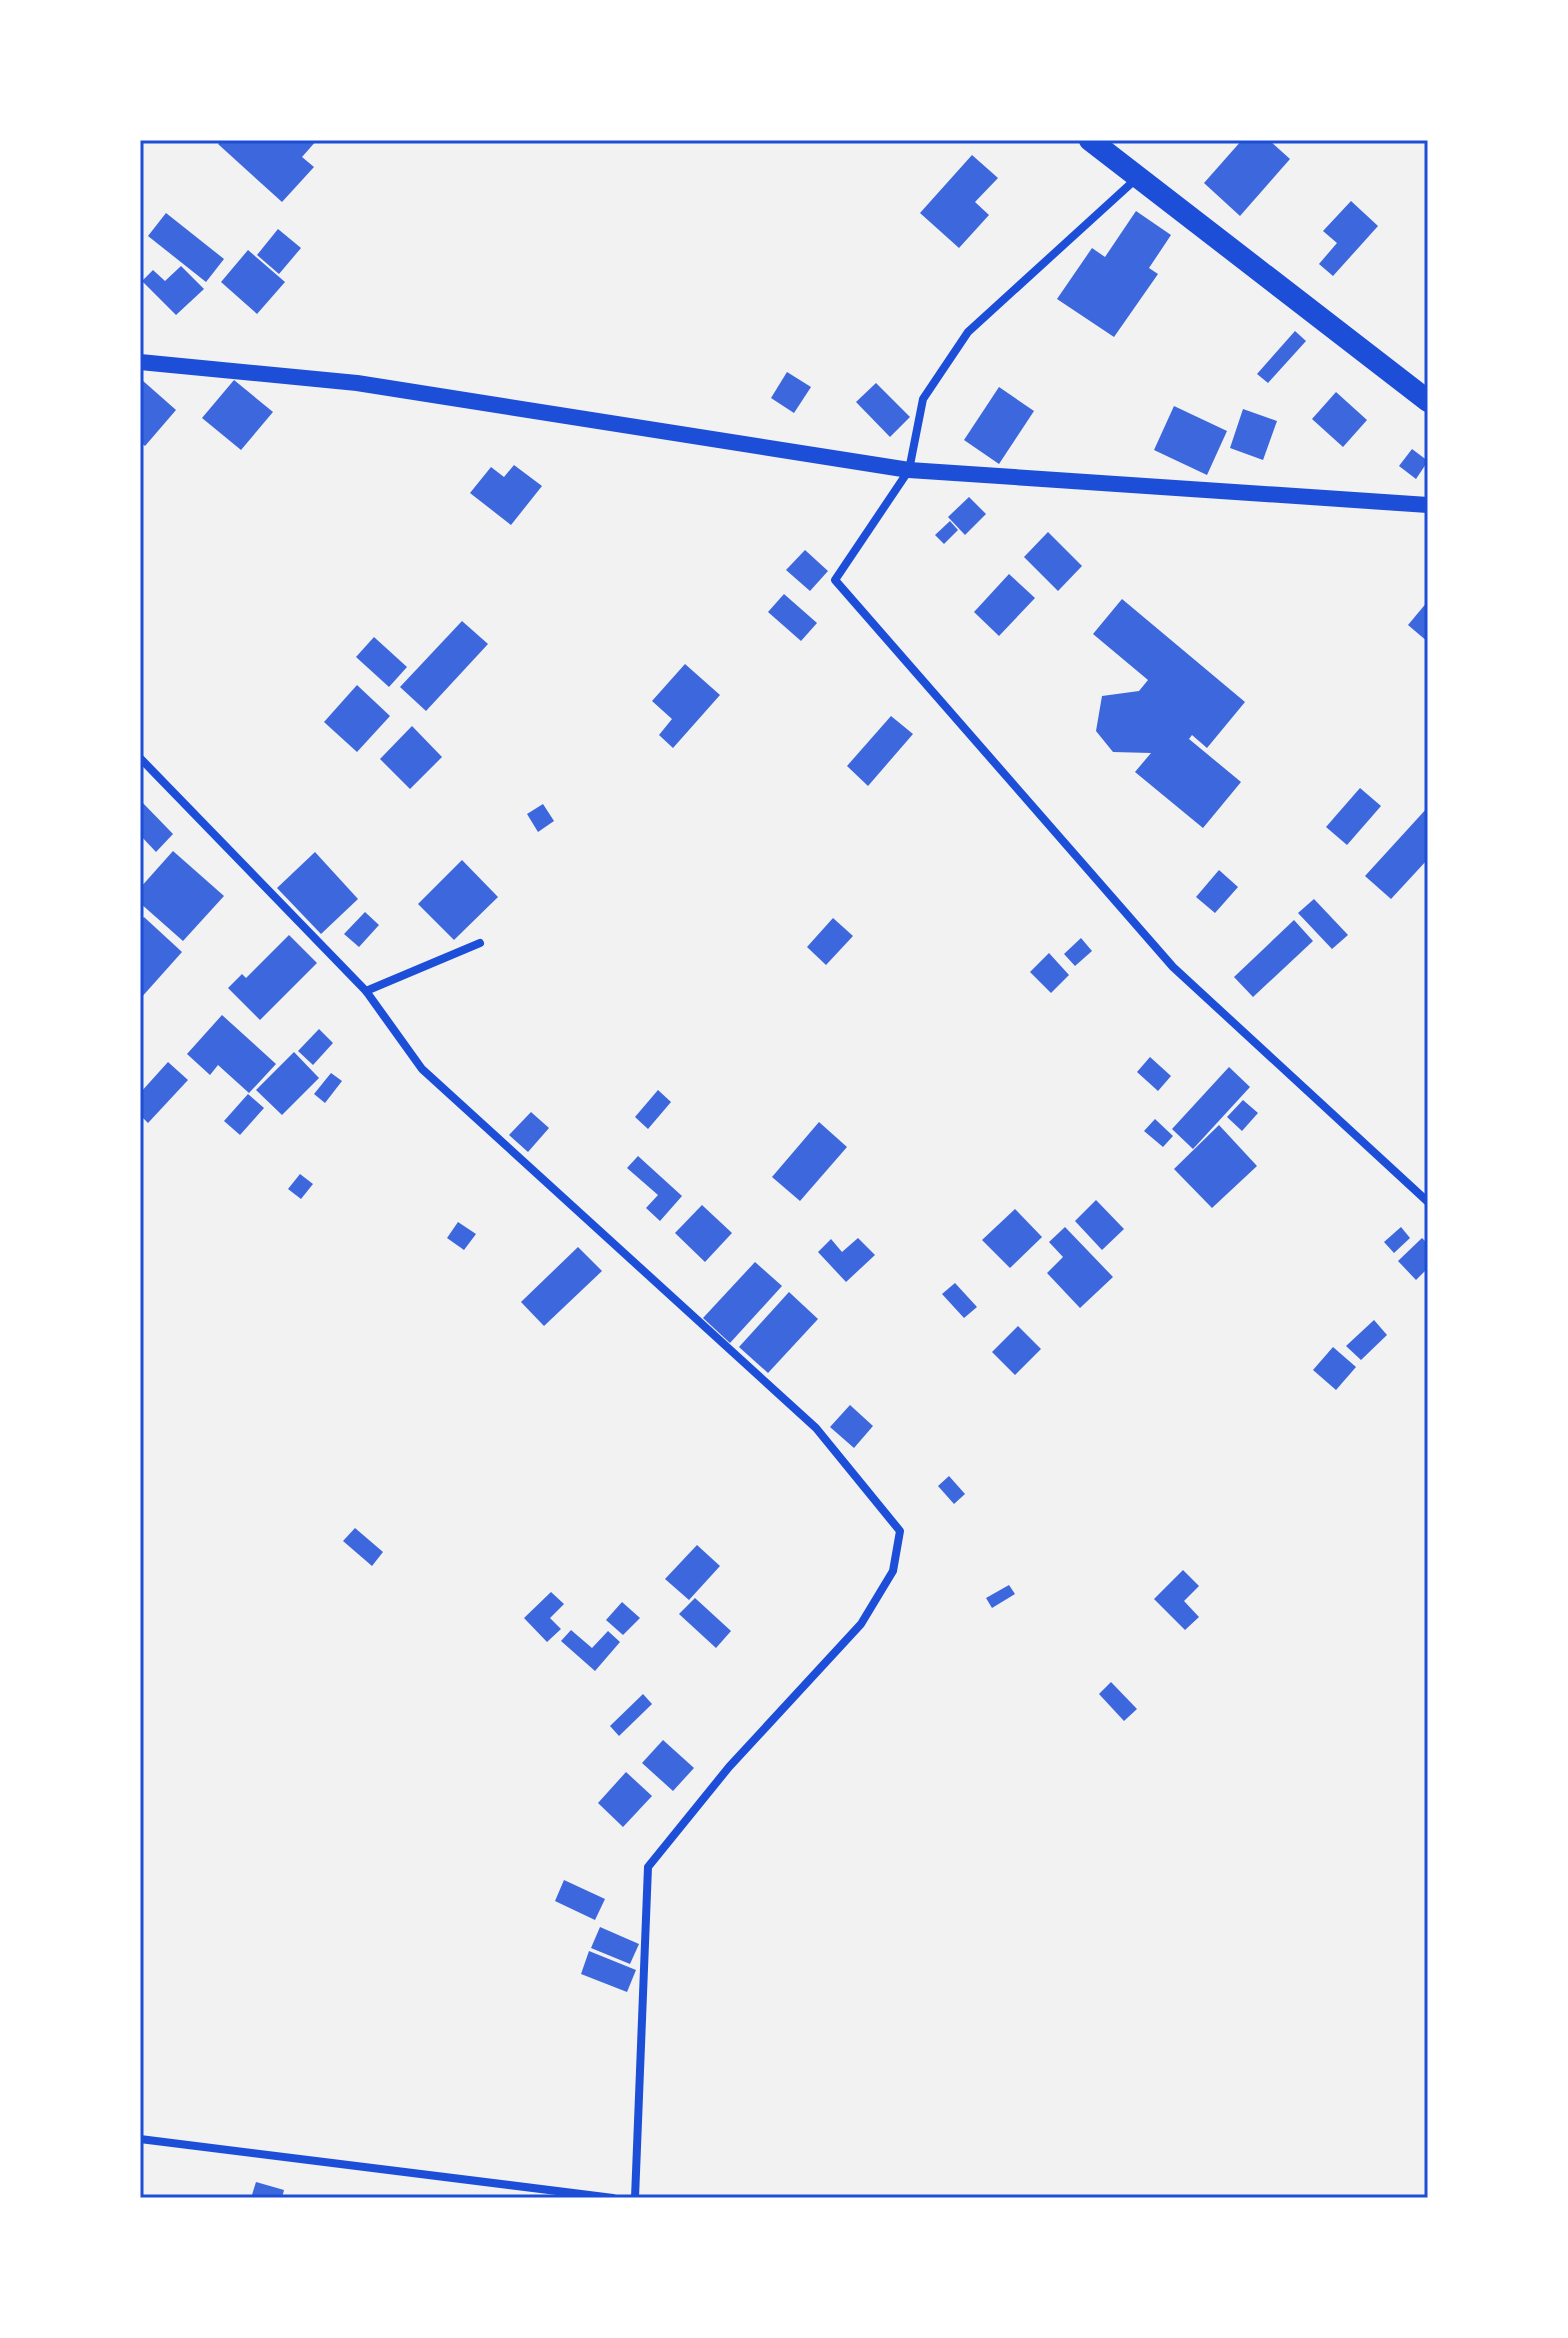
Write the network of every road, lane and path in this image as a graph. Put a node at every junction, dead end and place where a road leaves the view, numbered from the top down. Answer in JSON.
{"nodes":[{"id":1,"x":1090,"y":140,"type":"edge"},
{"id":2,"x":1138,"y":177,"type":"junction"},
{"id":3,"x":140,"y":362,"type":"edge"},
{"id":4,"x":1428,"y":401,"type":"edge"},
{"id":5,"x":909,"y":470,"type":"junction"},
{"id":6,"x":1428,"y":505,"type":"edge"},
{"id":7,"x":140,"y":758,"type":"edge"},
{"id":8,"x":480,"y":943,"type":"dead end"},
{"id":9,"x":366,"y":991,"type":"junction"},
{"id":10,"x":1428,"y":1202,"type":"edge"},
{"id":11,"x":140,"y":2139,"type":"edge"},
{"id":12,"x":613,"y":2198,"type":"edge"},
{"id":13,"x":635,"y":2198,"type":"edge"}],
"edges":[{"from":1,"to":2,"type":"highway"},
{"from":2,"to":4,"type":"highway"},
{"from":2,"to":5,"type":"street"},
{"from":3,"to":5,"type":"main road"},
{"from":5,"to":6,"type":"main road"},
{"from":5,"to":10,"type":"street"},
{"from":7,"to":9,"type":"street"},
{"from":8,"to":9,"type":"street"},
{"from":9,"to":13,"type":"street"},
{"from":11,"to":12,"type":"street"}]}
